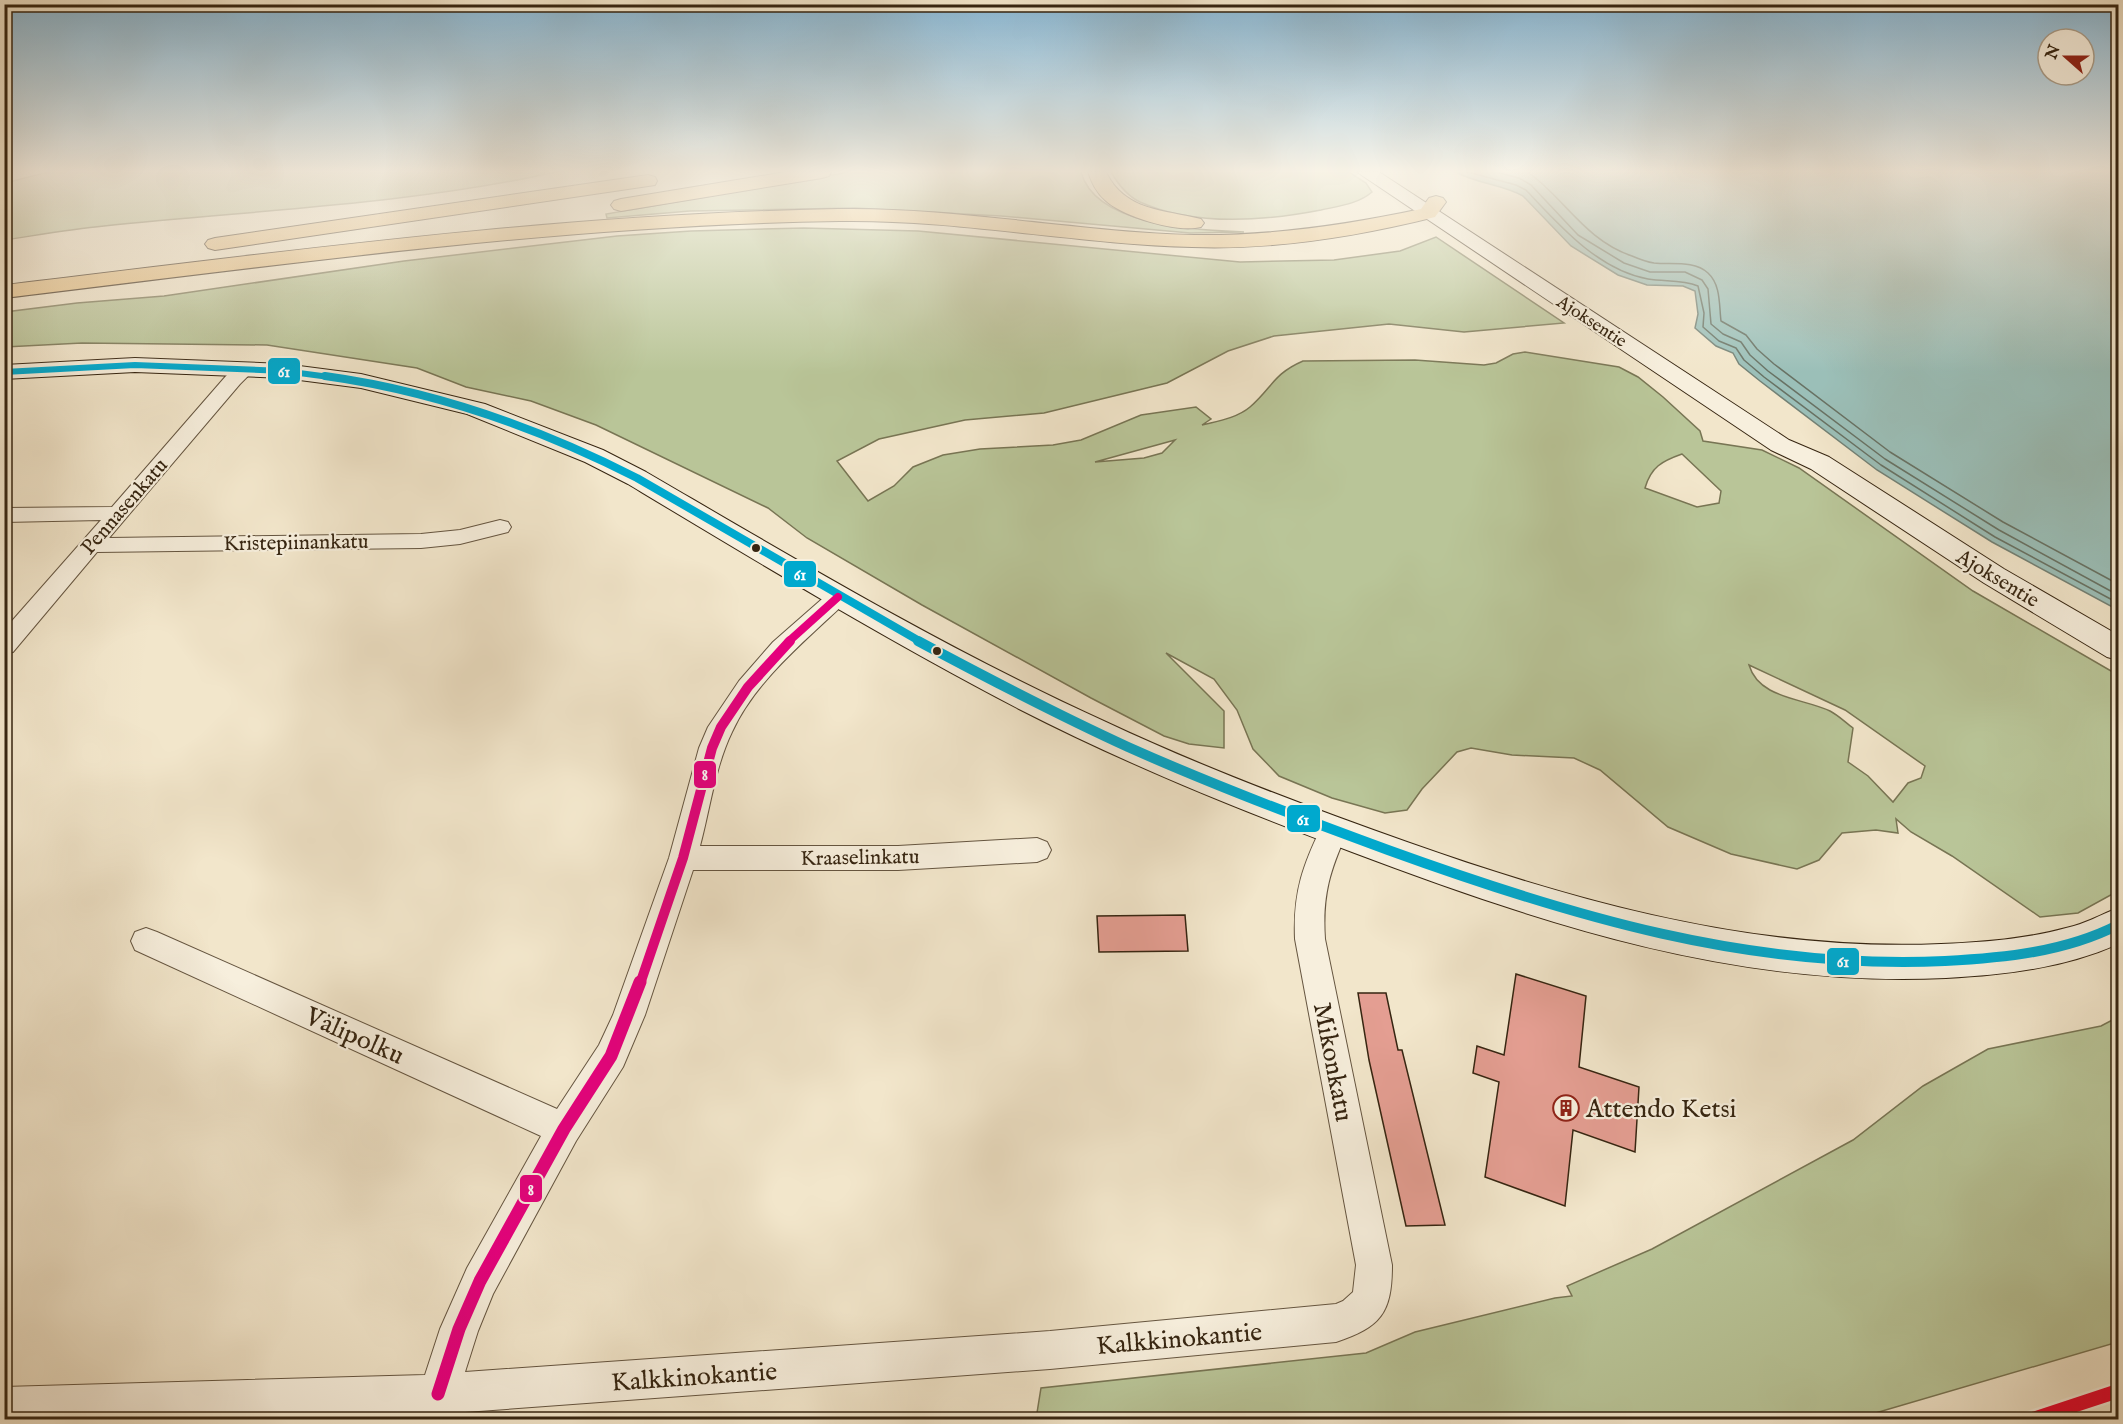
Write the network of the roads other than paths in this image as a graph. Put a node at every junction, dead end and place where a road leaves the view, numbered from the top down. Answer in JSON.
{"nodes":[{"id":1,"x":253,"y":238,"type":"edge"},
{"id":2,"x":392,"y":238,"type":"edge"},
{"id":3,"x":456,"y":238,"type":"edge"},
{"id":4,"x":1177,"y":238,"type":"edge"},
{"id":5,"x":1284,"y":238,"type":"edge"},
{"id":6,"x":1478,"y":238,"type":"edge"},
{"id":7,"x":192,"y":247,"type":"dead end"},
{"id":8,"x":4,"y":291,"type":"edge"},
{"id":9,"x":246,"y":369,"type":"junction"},
{"id":10,"x":4,"y":372,"type":"edge"},
{"id":11,"x":118,"y":513,"type":"junction"},
{"id":12,"x":4,"y":515,"type":"edge"},
{"id":13,"x":500,"y":527,"type":"dead end"},
{"id":14,"x":91,"y":545,"type":"junction"},
{"id":15,"x":838,"y":597,"type":"junction"},
{"id":16,"x":4,"y":646,"type":"edge"},
{"id":17,"x":2118,"y":649,"type":"edge"},
{"id":18,"x":1334,"y":830,"type":"junction"},
{"id":19,"x":1037,"y":850,"type":"dead end"},
{"id":20,"x":683,"y":858,"type":"junction"},
{"id":21,"x":2118,"y":925,"type":"edge"},
{"id":22,"x":146,"y":941,"type":"dead end"},
{"id":23,"x":564,"y":1129,"type":"junction"},
{"id":24,"x":1371,"y":1298,"type":"joint"},
{"id":25,"x":438,"y":1394,"type":"junction"},
{"id":26,"x":4,"y":1407,"type":"edge"}],
"edges":[{"from":1,"to":7,"type":"highway"},
{"from":2,"to":8,"type":"highway"},
{"from":3,"to":8,"type":"highway"},
{"from":4,"to":5,"type":"highway"},
{"from":6,"to":17,"type":"street","name":"Ajoksentie"},
{"from":9,"to":10,"type":"street"},
{"from":9,"to":11,"type":"street","name":"Pennasenkatu"},
{"from":9,"to":15,"type":"street"},
{"from":11,"to":12,"type":"street"},
{"from":11,"to":14,"type":"street","name":"Pennasenkatu"},
{"from":13,"to":14,"type":"street","name":"Kristepiinankatu"},
{"from":14,"to":16,"type":"street","name":"Pennasenkatu"},
{"from":15,"to":18,"type":"street"},
{"from":15,"to":20,"type":"street"},
{"from":18,"to":21,"type":"street"},
{"from":18,"to":24,"type":"street","name":"Mikonkatu"},
{"from":19,"to":20,"type":"street","name":"Kraaselinkatu"},
{"from":20,"to":23,"type":"street"},
{"from":22,"to":23,"type":"street","name":"Välipolku"},
{"from":23,"to":25,"type":"street"},
{"from":24,"to":25,"type":"street","name":"Kalkkinokantie"},
{"from":25,"to":26,"type":"street","name":"Kalkkinokantie"}]}
